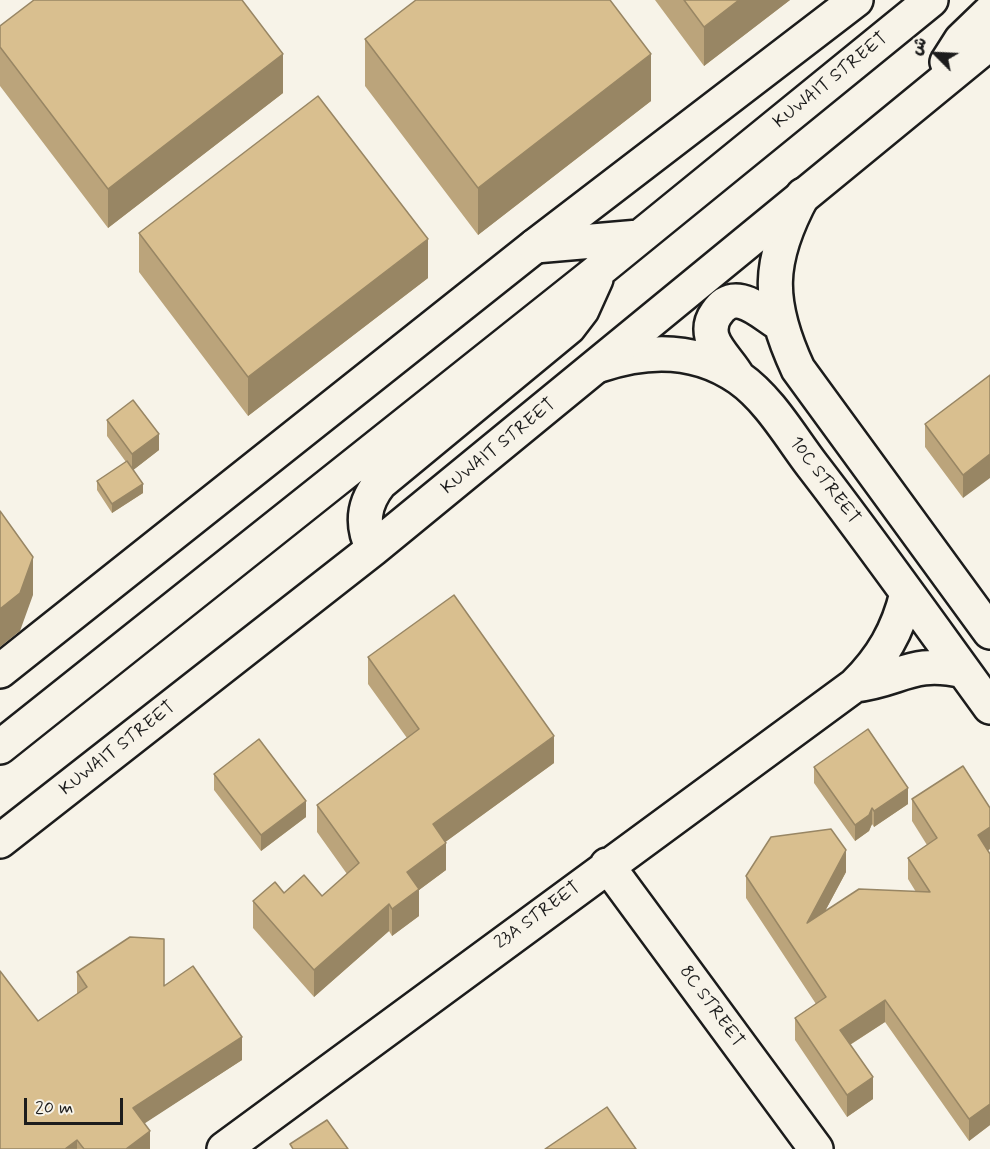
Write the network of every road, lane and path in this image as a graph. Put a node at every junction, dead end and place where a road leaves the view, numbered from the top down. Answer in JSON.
{"nodes":[{"id":1,"x":856,"y":0,"type":"edge"},
{"id":2,"x":931,"y":0,"type":"edge"},
{"id":3,"x":990,"y":12,"type":"edge"},
{"id":4,"x":990,"y":43,"type":"edge"},
{"id":5,"x":939,"y":83,"type":"junction"},
{"id":6,"x":803,"y":195,"type":"junction"},
{"id":7,"x":639,"y":237,"type":"junction"},
{"id":8,"x":535,"y":246,"type":"junction"},
{"id":9,"x":598,"y":271,"type":"junction"},
{"id":10,"x":780,"y":324,"type":"junction"},
{"id":11,"x":600,"y":365,"type":"junction"},
{"id":12,"x":739,"y":378,"type":"junction"},
{"id":13,"x":373,"y":549,"type":"junction"},
{"id":14,"x":907,"y":593,"type":"junction"},
{"id":15,"x":990,"y":632,"type":"edge"},
{"id":16,"x":0,"y":671,"type":"edge"},
{"id":17,"x":963,"y":671,"type":"junction"},
{"id":18,"x":855,"y":685,"type":"junction"},
{"id":19,"x":990,"y":707,"type":"edge"},
{"id":20,"x":0,"y":747,"type":"edge"},
{"id":21,"x":0,"y":841,"type":"edge"},
{"id":22,"x":607,"y":865,"type":"junction"},
{"id":23,"x":224,"y":1149,"type":"edge"},
{"id":24,"x":816,"y":1149,"type":"edge"}],
"edges":[{"from":1,"to":8,"type":"street"},
{"from":2,"to":7,"type":"street","name":"KUWAIT STREET"},
{"from":3,"to":5,"type":"street"},
{"from":4,"to":5,"type":"street","name":"KUWAIT STREET"},
{"from":5,"to":6,"type":"street","name":"KUWAIT STREET"},
{"from":6,"to":10,"type":"street"},
{"from":6,"to":11,"type":"street","name":"KUWAIT STREET"},
{"from":7,"to":8,"type":"street"},
{"from":7,"to":9,"type":"street","name":"KUWAIT STREET"},
{"from":8,"to":16,"type":"street"},
{"from":9,"to":13,"type":"street"},
{"from":9,"to":20,"type":"street","name":"KUWAIT STREET"},
{"from":10,"to":12,"type":"street"},
{"from":10,"to":15,"type":"street"},
{"from":11,"to":12,"type":"street","name":"10C STREET"},
{"from":11,"to":13,"type":"street","name":"KUWAIT STREET"},
{"from":12,"to":14,"type":"street","name":"10C STREET"},
{"from":13,"to":21,"type":"street","name":"KUWAIT STREET"},
{"from":14,"to":17,"type":"street","name":"10C STREET"},
{"from":14,"to":18,"type":"street","name":"23A STREET"},
{"from":17,"to":18,"type":"street","name":"23A STREET"},
{"from":17,"to":19,"type":"street","name":"10C STREET"},
{"from":18,"to":22,"type":"street","name":"23A STREET"},
{"from":22,"to":23,"type":"street","name":"23A STREET"},
{"from":22,"to":24,"type":"street","name":"8C STREET"}]}
